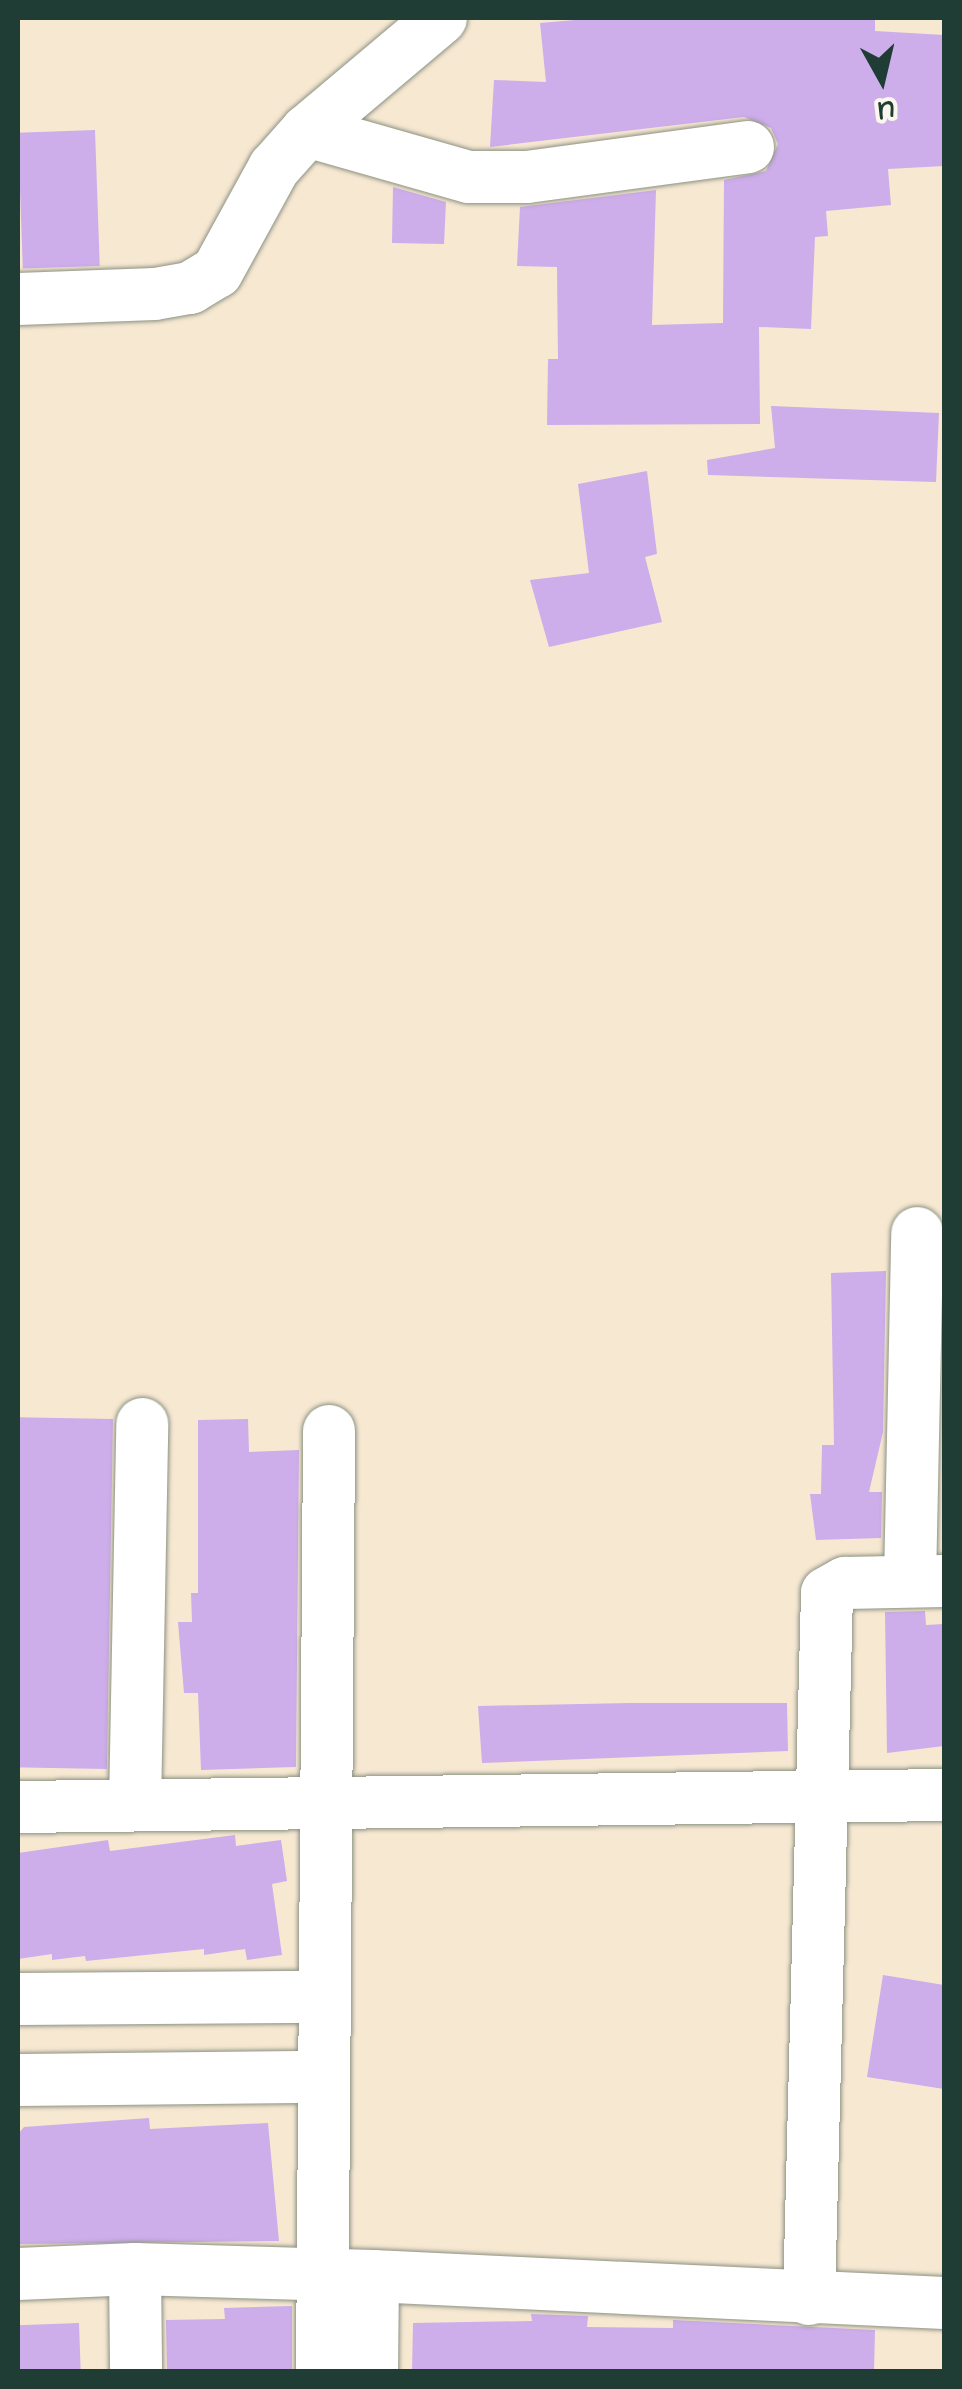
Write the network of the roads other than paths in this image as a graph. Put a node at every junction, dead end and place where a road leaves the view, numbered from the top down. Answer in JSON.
{"nodes":[{"id":1,"x":442,"y":18,"type":"edge"},
{"id":2,"x":306,"y":131,"type":"junction"},
{"id":3,"x":748,"y":148,"type":"dead end"},
{"id":4,"x":18,"y":299,"type":"edge"},
{"id":5,"x":917,"y":1233,"type":"dead end"},
{"id":6,"x":142,"y":1424,"type":"dead end"},
{"id":7,"x":329,"y":1431,"type":"dead end"},
{"id":8,"x":928,"y":1581,"type":"edge"},
{"id":9,"x":944,"y":1795,"type":"edge"},
{"id":10,"x":821,"y":1800,"type":"junction"},
{"id":11,"x":135,"y":1805,"type":"junction"},
{"id":12,"x":322,"y":1806,"type":"junction"},
{"id":13,"x":18,"y":1807,"type":"edge"},
{"id":14,"x":324,"y":1996,"type":"junction"},
{"id":15,"x":18,"y":2000,"type":"edge"},
{"id":16,"x":323,"y":2077,"type":"junction"},
{"id":17,"x":18,"y":2080,"type":"edge"},
{"id":18,"x":136,"y":2269,"type":"junction"},
{"id":19,"x":18,"y":2274,"type":"edge"},
{"id":20,"x":322,"y":2275,"type":"junction"},
{"id":21,"x":373,"y":2276,"type":"junction"},
{"id":22,"x":809,"y":2299,"type":"junction"},
{"id":23,"x":944,"y":2303,"type":"edge"},
{"id":24,"x":136,"y":2372,"type":"edge"},
{"id":25,"x":322,"y":2372,"type":"edge"},
{"id":26,"x":372,"y":2372,"type":"edge"}],
"edges":[{"from":1,"to":2,"type":"street"},
{"from":2,"to":3,"type":"street"},
{"from":2,"to":4,"type":"street"},
{"from":5,"to":8,"type":"street"},
{"from":6,"to":11,"type":"street"},
{"from":7,"to":12,"type":"street"},
{"from":8,"to":10,"type":"street"},
{"from":9,"to":10,"type":"street"},
{"from":10,"to":12,"type":"street"},
{"from":10,"to":22,"type":"street"},
{"from":11,"to":12,"type":"street"},
{"from":11,"to":13,"type":"street"},
{"from":12,"to":14,"type":"street"},
{"from":14,"to":15,"type":"street"},
{"from":14,"to":16,"type":"street"},
{"from":16,"to":17,"type":"street"},
{"from":16,"to":20,"type":"street"},
{"from":18,"to":19,"type":"street"},
{"from":18,"to":20,"type":"street"},
{"from":18,"to":24,"type":"street"},
{"from":20,"to":21,"type":"street"},
{"from":20,"to":25,"type":"street"},
{"from":21,"to":22,"type":"street"},
{"from":21,"to":26,"type":"street"},
{"from":22,"to":23,"type":"street"}]}
